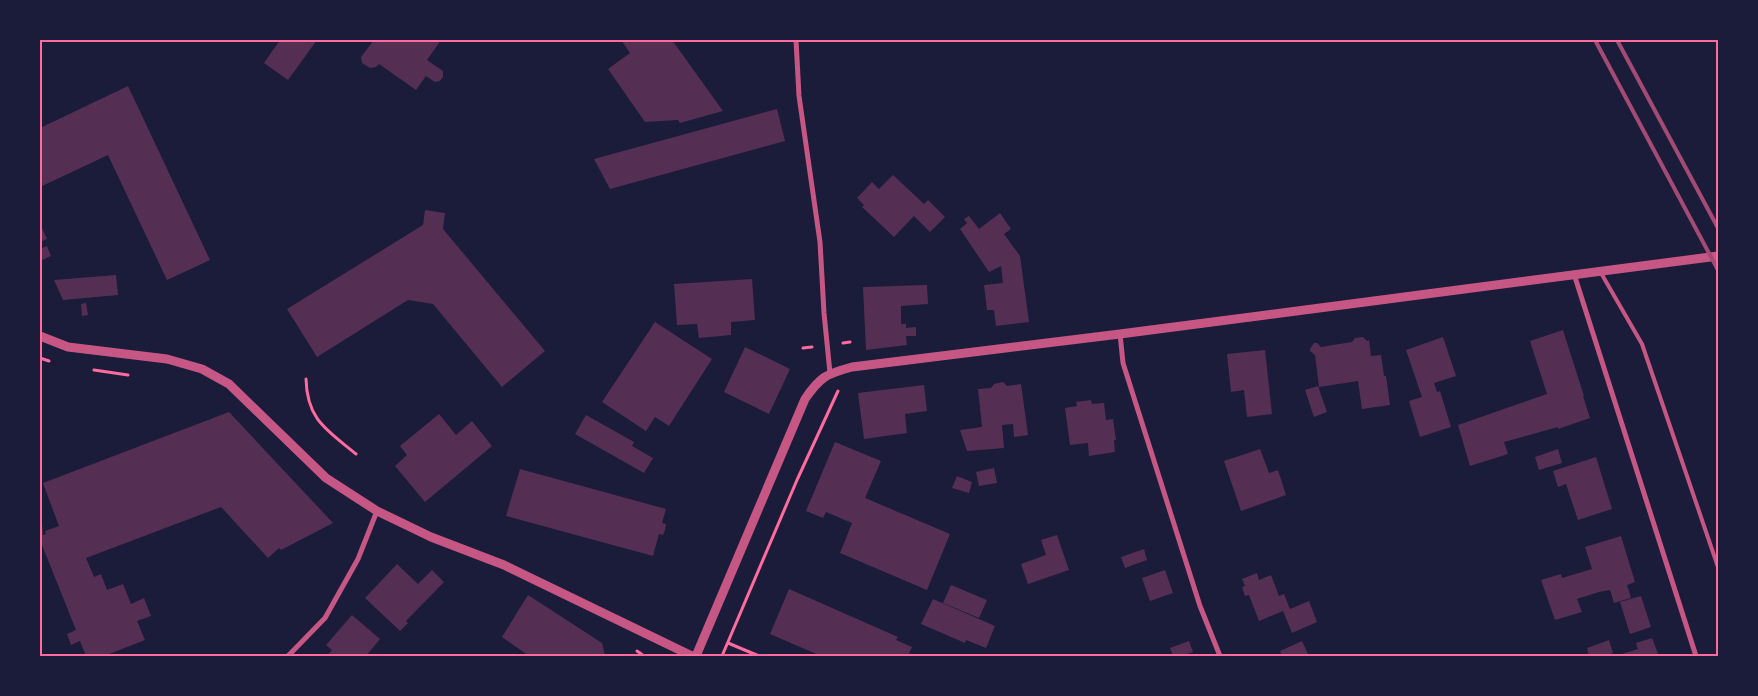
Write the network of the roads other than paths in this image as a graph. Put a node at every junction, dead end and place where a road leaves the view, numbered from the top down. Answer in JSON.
{"nodes":[{"id":1,"x":796,"y":40,"type":"edge"},
{"id":2,"x":1718,"y":256,"type":"edge"},
{"id":3,"x":1600,"y":271,"type":"junction"},
{"id":4,"x":1574,"y":274,"type":"junction"},
{"id":5,"x":1120,"y":334,"type":"junction"},
{"id":6,"x":40,"y":336,"type":"edge"},
{"id":7,"x":830,"y":372,"type":"junction"},
{"id":8,"x":377,"y":511,"type":"junction"},
{"id":9,"x":1718,"y":567,"type":"edge"},
{"id":10,"x":288,"y":656,"type":"edge"},
{"id":11,"x":692,"y":656,"type":"edge"},
{"id":12,"x":696,"y":656,"type":"edge"},
{"id":13,"x":1220,"y":656,"type":"edge"},
{"id":14,"x":1696,"y":656,"type":"edge"}],
"edges":[{"from":1,"to":7,"type":"street"},
{"from":2,"to":3,"type":"street"},
{"from":3,"to":4,"type":"street"},
{"from":3,"to":9,"type":"lane"},
{"from":4,"to":5,"type":"street"},
{"from":4,"to":14,"type":"street"},
{"from":5,"to":7,"type":"street"},
{"from":5,"to":13,"type":"street"},
{"from":6,"to":8,"type":"street"},
{"from":7,"to":12,"type":"street"},
{"from":8,"to":10,"type":"street"},
{"from":8,"to":11,"type":"street"}]}
